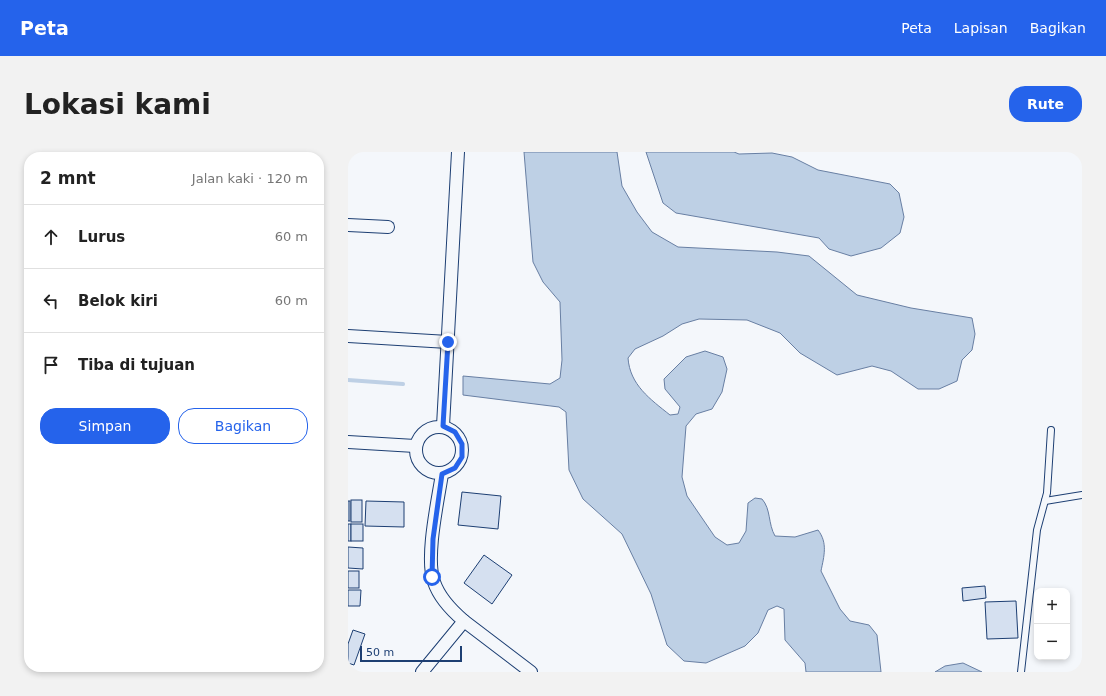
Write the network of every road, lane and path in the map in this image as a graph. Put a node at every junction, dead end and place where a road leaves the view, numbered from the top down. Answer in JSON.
{"nodes":[{"id":1,"x":458,"y":152,"type":"edge"},
{"id":2,"x":348,"y":224,"type":"edge"},
{"id":3,"x":388,"y":226,"type":"dead end"},
{"id":4,"x":348,"y":336,"type":"edge"},
{"id":5,"x":448,"y":342,"type":"junction"},
{"id":6,"x":443,"y":426,"type":"junction"},
{"id":7,"x":1051,"y":430,"type":"dead end"},
{"id":8,"x":348,"y":442,"type":"edge"},
{"id":9,"x":415,"y":446,"type":"junction"},
{"id":10,"x":442,"y":474,"type":"junction"},
{"id":11,"x":1082,"y":495,"type":"edge"},
{"id":12,"x":1045,"y":501,"type":"junction"},
{"id":13,"x":464,"y":621,"type":"junction"},
{"id":14,"x":422,"y":672,"type":"edge"},
{"id":15,"x":531,"y":672,"type":"edge"},
{"id":16,"x":1021,"y":672,"type":"edge"}],
"edges":[{"from":1,"to":5,"type":"street"},
{"from":2,"to":3,"type":"street"},
{"from":4,"to":5,"type":"street"},
{"from":5,"to":6,"type":"street"},
{"from":6,"to":9,"type":"street"},
{"from":6,"to":10,"type":"street"},
{"from":7,"to":12,"type":"lane"},
{"from":8,"to":9,"type":"street"},
{"from":9,"to":10,"type":"street"},
{"from":10,"to":13,"type":"street"},
{"from":11,"to":12,"type":"lane"},
{"from":12,"to":16,"type":"lane"},
{"from":13,"to":14,"type":"street"},
{"from":13,"to":15,"type":"street"}]}
